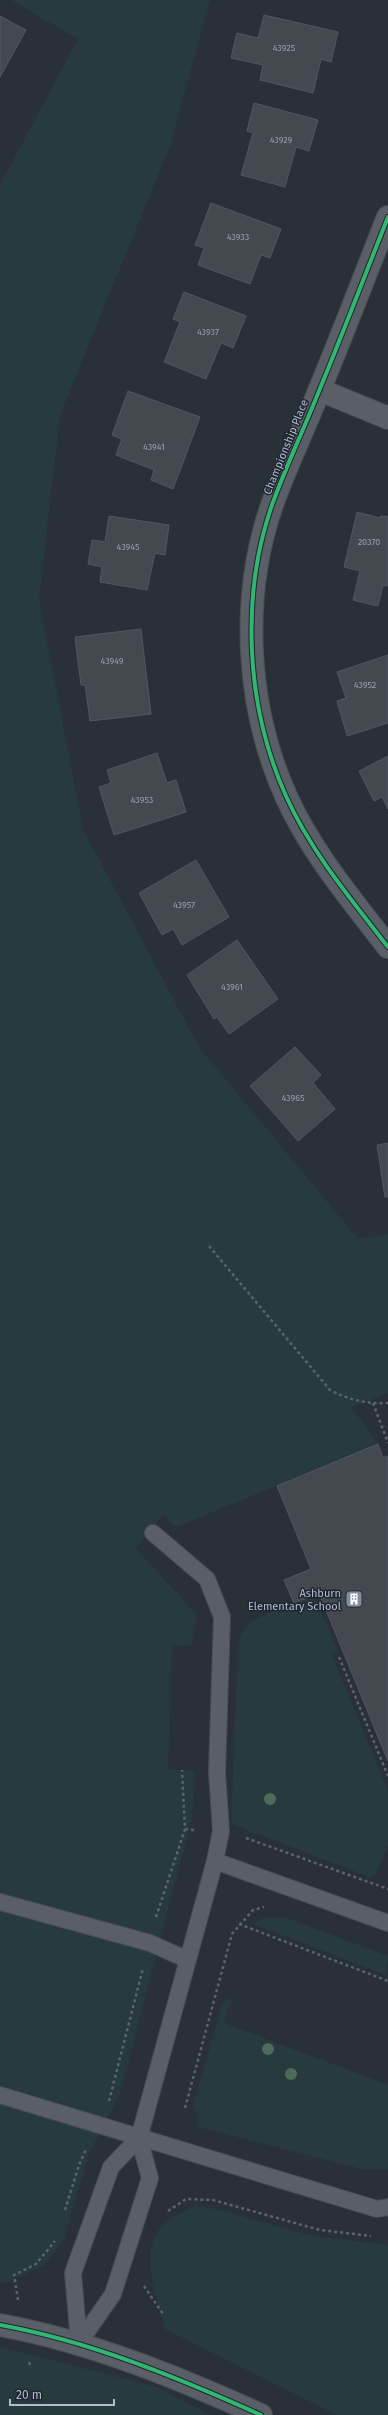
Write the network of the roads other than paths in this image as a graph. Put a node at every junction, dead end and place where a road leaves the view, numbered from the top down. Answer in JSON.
{"nodes":[{"id":1,"x":388,"y":217,"type":"edge"},
{"id":2,"x":320,"y":390,"type":"junction"},
{"id":3,"x":388,"y":418,"type":"edge"},
{"id":4,"x":388,"y":947,"type":"edge"},
{"id":5,"x":153,"y":1533,"type":"dead end"},
{"id":6,"x":215,"y":1861,"type":"junction"},
{"id":7,"x":0,"y":1902,"type":"edge"},
{"id":8,"x":388,"y":1923,"type":"edge"},
{"id":9,"x":188,"y":1960,"type":"junction"},
{"id":10,"x":0,"y":2095,"type":"edge"},
{"id":11,"x":139,"y":2138,"type":"junction"},
{"id":12,"x":388,"y":2206,"type":"edge"},
{"id":13,"x":0,"y":2325,"type":"edge"},
{"id":14,"x":79,"y":2343,"type":"junction"},
{"id":15,"x":261,"y":2415,"type":"edge"}],
"edges":[{"from":1,"to":2,"type":"street","name":"Championship Place"},
{"from":2,"to":3,"type":"street"},
{"from":2,"to":4,"type":"street","name":"Championship Place"},
{"from":5,"to":6,"type":"lane"},
{"from":6,"to":8,"type":"lane"},
{"from":6,"to":9,"type":"lane"},
{"from":7,"to":9,"type":"lane"},
{"from":9,"to":11,"type":"lane"},
{"from":10,"to":11,"type":"lane"},
{"from":11,"to":12,"type":"lane"},
{"from":11,"to":14,"type":"lane"},
{"from":11,"to":14,"type":"lane"},
{"from":13,"to":14,"type":"street"},
{"from":14,"to":15,"type":"street"}]}
